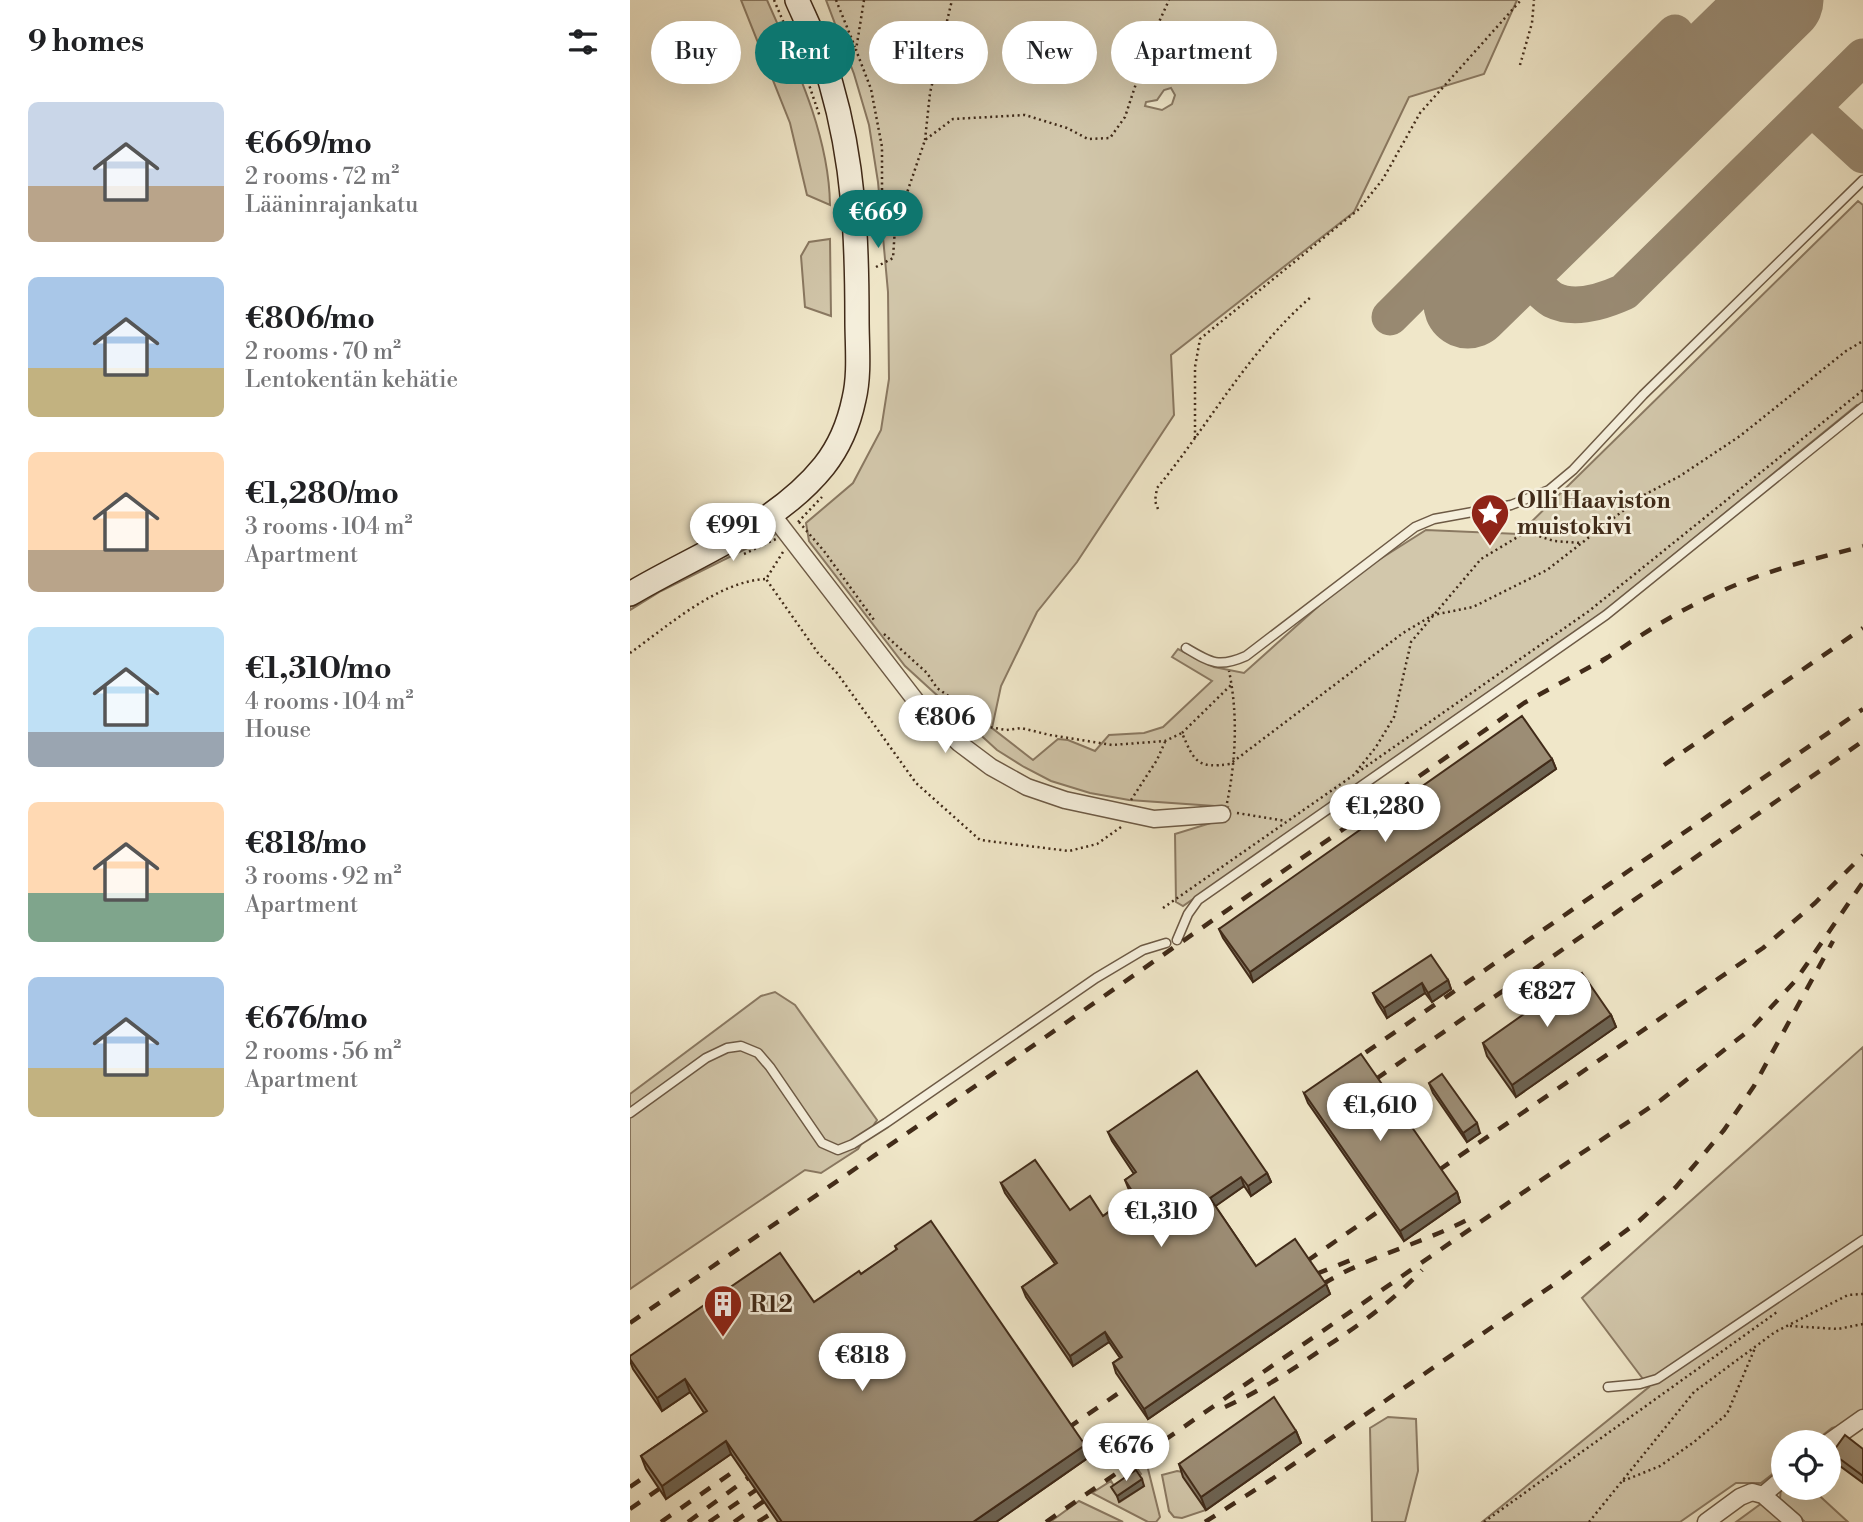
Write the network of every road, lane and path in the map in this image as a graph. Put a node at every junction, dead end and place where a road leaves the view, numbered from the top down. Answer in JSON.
{"nodes":[{"id":1,"x":774,"y":0,"type":"edge"},
{"id":2,"x":797,"y":0,"type":"edge"},
{"id":3,"x":836,"y":0,"type":"edge"},
{"id":4,"x":864,"y":0,"type":"edge"},
{"id":5,"x":952,"y":0,"type":"edge"},
{"id":6,"x":1169,"y":0,"type":"edge"},
{"id":7,"x":1521,"y":0,"type":"edge"},
{"id":8,"x":1534,"y":0,"type":"edge"},
{"id":9,"x":856,"y":50,"type":"junction"},
{"id":10,"x":1520,"y":65,"type":"dead end"},
{"id":11,"x":823,"y":127,"type":"dead end"},
{"id":12,"x":925,"y":140,"type":"junction"},
{"id":13,"x":1863,"y":180,"type":"edge"},
{"id":14,"x":876,"y":199,"type":"dead end"},
{"id":15,"x":876,"y":267,"type":"dead end"},
{"id":16,"x":1311,"y":297,"type":"dead end"},
{"id":17,"x":1863,"y":341,"type":"edge"},
{"id":18,"x":1863,"y":390,"type":"edge"},
{"id":19,"x":1863,"y":407,"type":"edge"},
{"id":20,"x":1195,"y":438,"type":"junction"},
{"id":21,"x":815,"y":489,"type":"junction"},
{"id":22,"x":1158,"y":509,"type":"dead end"},
{"id":23,"x":787,"y":526,"type":"junction"},
{"id":24,"x":1584,"y":540,"type":"junction"},
{"id":25,"x":739,"y":556,"type":"dead end"},
{"id":26,"x":766,"y":579,"type":"junction"},
{"id":27,"x":630,"y":594,"type":"edge"},
{"id":28,"x":1433,"y":615,"type":"junction"},
{"id":29,"x":1186,"y":648,"type":"dead end"},
{"id":30,"x":630,"y":653,"type":"edge"},
{"id":31,"x":1227,"y":664,"type":"junction"},
{"id":32,"x":1232,"y":684,"type":"junction"},
{"id":33,"x":1182,"y":733,"type":"junction"},
{"id":34,"x":1165,"y":741,"type":"junction"},
{"id":35,"x":1235,"y":759,"type":"junction"},
{"id":36,"x":1354,"y":774,"type":"junction"},
{"id":37,"x":1132,"y":814,"type":"junction"},
{"id":38,"x":1222,"y":814,"type":"junction"},
{"id":39,"x":1286,"y":821,"type":"junction"},
{"id":40,"x":1163,"y":908,"type":"dead end"},
{"id":41,"x":1177,"y":940,"type":"dead end"},
{"id":42,"x":1166,"y":943,"type":"dead end"},
{"id":43,"x":630,"y":1113,"type":"edge"},
{"id":44,"x":1863,"y":1240,"type":"edge"},
{"id":45,"x":1863,"y":1294,"type":"edge"},
{"id":46,"x":1784,"y":1308,"type":"dead end"},
{"id":47,"x":1863,"y":1324,"type":"edge"},
{"id":48,"x":1788,"y":1326,"type":"junction"},
{"id":49,"x":1756,"y":1346,"type":"junction"},
{"id":50,"x":1608,"y":1387,"type":"dead end"},
{"id":51,"x":1863,"y":1418,"type":"edge"},
{"id":52,"x":1841,"y":1434,"type":"edge"},
{"id":53,"x":1620,"y":1482,"type":"junction"},
{"id":54,"x":1771,"y":1489,"type":"edge"},
{"id":55,"x":1763,"y":1496,"type":"junction"},
{"id":56,"x":1484,"y":1522,"type":"edge"},
{"id":57,"x":1589,"y":1522,"type":"edge"},
{"id":58,"x":1706,"y":1522,"type":"edge"},
{"id":59,"x":1794,"y":1522,"type":"edge"}],
"edges":[{"from":1,"to":11,"type":"path"},
{"from":2,"to":21,"type":"street"},
{"from":3,"to":9,"type":"path"},
{"from":4,"to":9,"type":"path"},
{"from":5,"to":12,"type":"path"},
{"from":6,"to":12,"type":"path"},
{"from":7,"to":20,"type":"path"},
{"from":8,"to":10,"type":"path"},
{"from":9,"to":14,"type":"path"},
{"from":12,"to":15,"type":"path"},
{"from":13,"to":31,"type":"lane"},
{"from":16,"to":20,"type":"path"},
{"from":17,"to":24,"type":"path"},
{"from":18,"to":36,"type":"path"},
{"from":19,"to":41,"type":"lane"},
{"from":20,"to":22,"type":"path"},
{"from":21,"to":23,"type":"street"},
{"from":21,"to":23,"type":"path"},
{"from":23,"to":25,"type":"path"},
{"from":23,"to":26,"type":"path"},
{"from":23,"to":27,"type":"street"},
{"from":23,"to":34,"type":"path"},
{"from":23,"to":37,"type":"street"},
{"from":24,"to":28,"type":"path"},
{"from":24,"to":28,"type":"path"},
{"from":26,"to":30,"type":"path"},
{"from":26,"to":37,"type":"path"},
{"from":28,"to":35,"type":"path"},
{"from":28,"to":36,"type":"path"},
{"from":29,"to":31,"type":"lane"},
{"from":31,"to":32,"type":"path"},
{"from":32,"to":33,"type":"path"},
{"from":32,"to":35,"type":"path"},
{"from":33,"to":34,"type":"path"},
{"from":33,"to":35,"type":"path"},
{"from":34,"to":37,"type":"path"},
{"from":35,"to":38,"type":"path"},
{"from":36,"to":39,"type":"path"},
{"from":37,"to":38,"type":"street"},
{"from":38,"to":39,"type":"path"},
{"from":39,"to":40,"type":"path"},
{"from":42,"to":43,"type":"lane"},
{"from":44,"to":50,"type":"lane"},
{"from":45,"to":48,"type":"path"},
{"from":46,"to":56,"type":"path"},
{"from":47,"to":48,"type":"path"},
{"from":48,"to":49,"type":"path"},
{"from":49,"to":53,"type":"path"},
{"from":49,"to":53,"type":"path"},
{"from":51,"to":52,"type":"street"},
{"from":53,"to":57,"type":"path"},
{"from":54,"to":55,"type":"street"},
{"from":55,"to":58,"type":"street"},
{"from":55,"to":59,"type":"street"}]}
